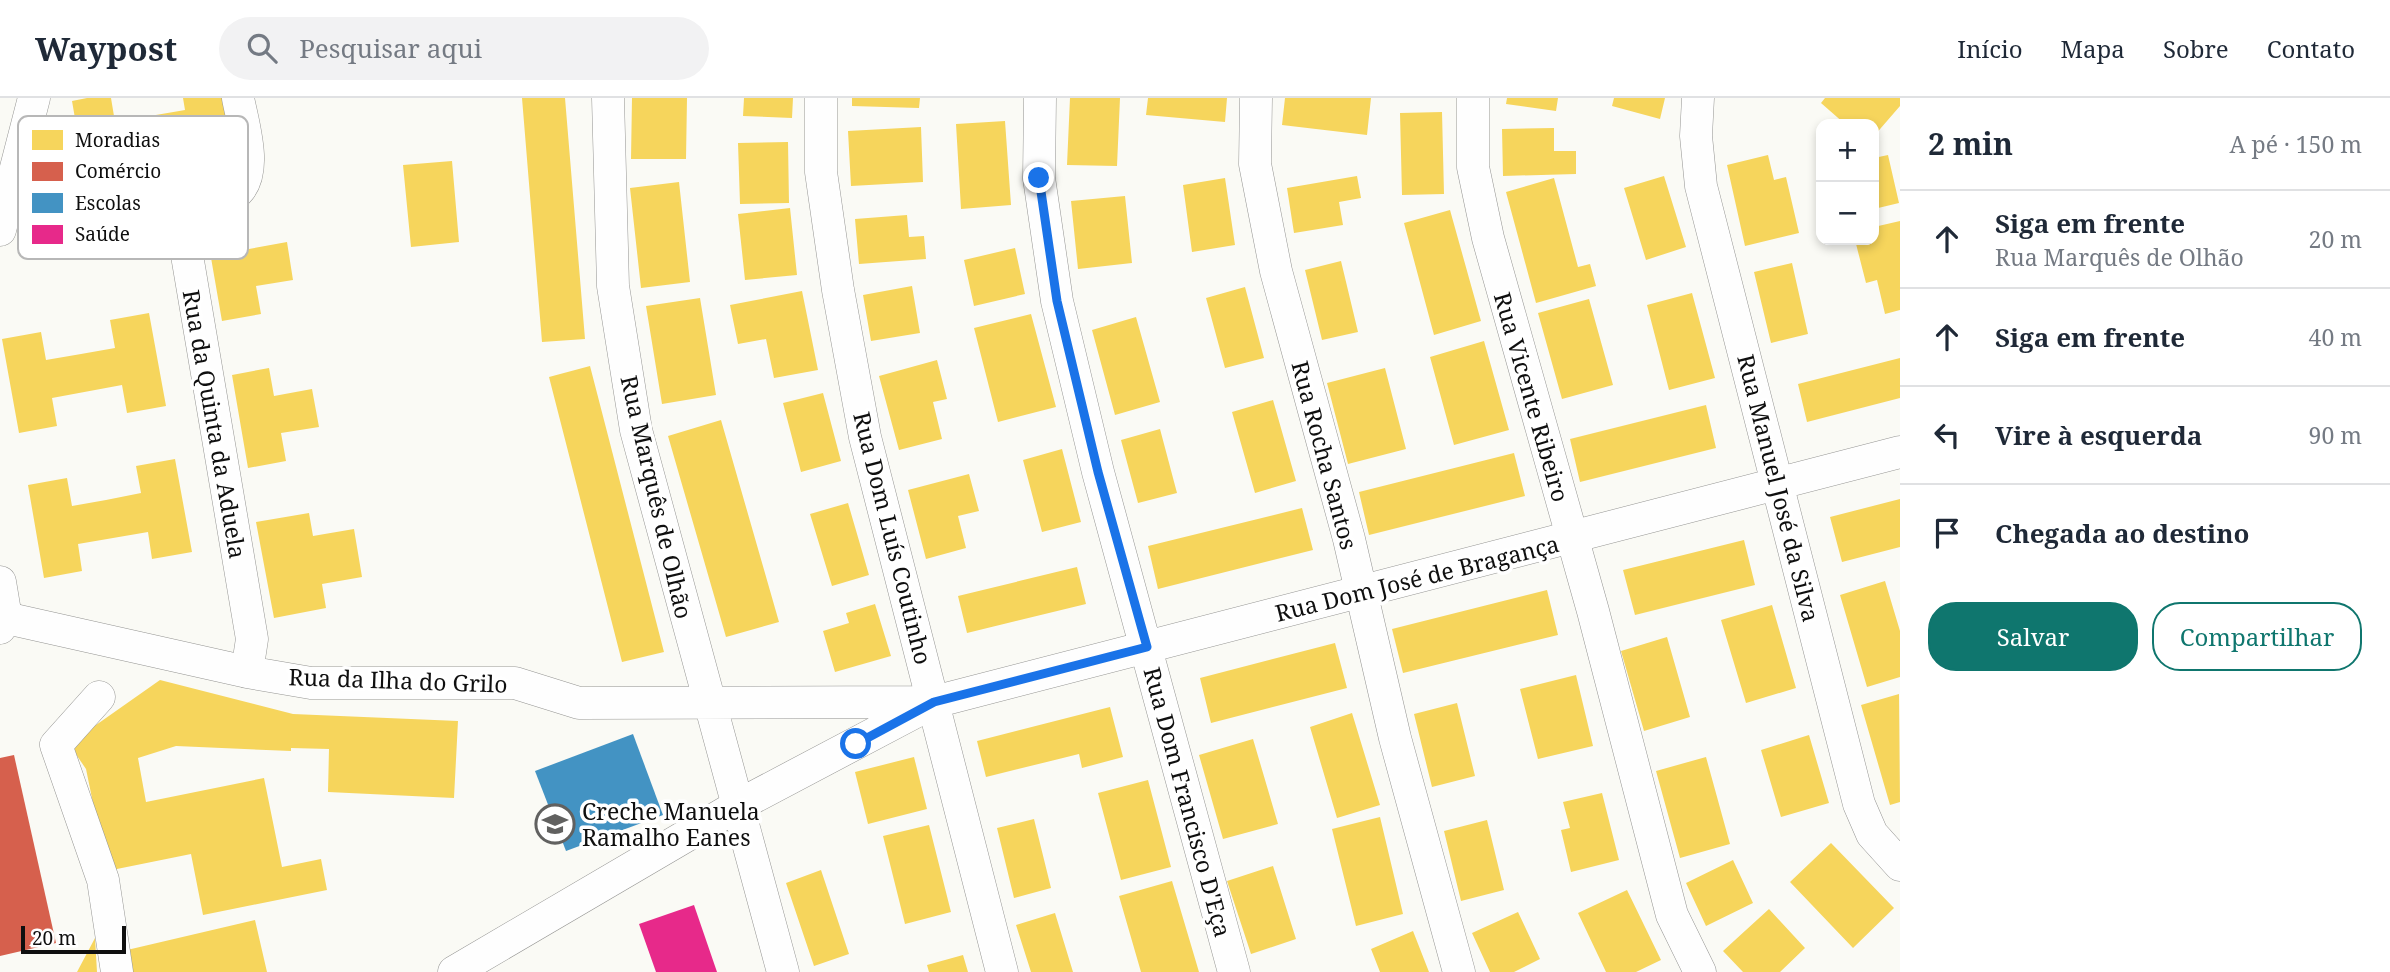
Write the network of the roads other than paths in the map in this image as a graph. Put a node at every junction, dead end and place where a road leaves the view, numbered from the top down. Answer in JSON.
{"nodes":[{"id":1,"x":34,"y":98,"type":"edge"},
{"id":2,"x":238,"y":98,"type":"edge"},
{"id":3,"x":608,"y":98,"type":"edge"},
{"id":4,"x":821,"y":98,"type":"edge"},
{"id":5,"x":1040,"y":98,"type":"edge"},
{"id":6,"x":1256,"y":98,"type":"edge"},
{"id":7,"x":1473,"y":98,"type":"edge"},
{"id":8,"x":1698,"y":98,"type":"edge"},
{"id":9,"x":29,"y":116,"type":"edge"},
{"id":10,"x":241,"y":116,"type":"edge"},
{"id":11,"x":18,"y":160,"type":"edge"},
{"id":12,"x":0,"y":230,"type":"edge"},
{"id":13,"x":188,"y":259,"type":"edge"},
{"id":14,"x":1900,"y":452,"type":"edge"},
{"id":15,"x":1779,"y":484,"type":"junction"},
{"id":16,"x":1571,"y":538,"type":"junction"},
{"id":17,"x":0,"y":582,"type":"edge"},
{"id":18,"x":1360,"y":592,"type":"junction"},
{"id":19,"x":3,"y":623,"type":"edge"},
{"id":20,"x":1147,"y":647,"type":"junction"},
{"id":21,"x":247,"y":672,"type":"junction"},
{"id":22,"x":99,"y":697,"type":"dead end"},
{"id":23,"x":708,"y":702,"type":"junction"},
{"id":24,"x":934,"y":702,"type":"junction"},
{"id":25,"x":737,"y":806,"type":"junction"},
{"id":26,"x":1900,"y":865,"type":"edge"},
{"id":27,"x":117,"y":972,"type":"edge"},
{"id":28,"x":454,"y":972,"type":"edge"},
{"id":29,"x":783,"y":972,"type":"edge"},
{"id":30,"x":1002,"y":972,"type":"edge"},
{"id":31,"x":1234,"y":972,"type":"edge"},
{"id":32,"x":1459,"y":972,"type":"edge"},
{"id":33,"x":1700,"y":972,"type":"edge"}],
"edges":[{"from":1,"to":9,"type":"street"},
{"from":2,"to":10,"type":"street","name":"Rua da Quinta da Aduela"},
{"from":3,"to":23,"type":"street","name":"Rua Marquês de Olhão"},
{"from":4,"to":24,"type":"street","name":"Rua Dom Luís Coutinho"},
{"from":5,"to":20,"type":"street","name":"Rua Dom Francisco D'Eça"},
{"from":6,"to":18,"type":"street","name":"Rua Rocha Santos"},
{"from":7,"to":16,"type":"street","name":"Rua Vicente Ribeiro"},
{"from":8,"to":15,"type":"street","name":"Rua Manuel José da Silva"},
{"from":11,"to":12,"type":"street"},
{"from":13,"to":21,"type":"street","name":"Rua da Quinta da Aduela"},
{"from":14,"to":15,"type":"street","name":"Rua Dom José de Bragança"},
{"from":15,"to":16,"type":"street","name":"Rua Dom José de Bragança"},
{"from":15,"to":26,"type":"street","name":"Rua Manuel José da Silva"},
{"from":16,"to":18,"type":"street","name":"Rua Dom José de Bragança"},
{"from":16,"to":33,"type":"street","name":"Rua Vicente Ribeiro"},
{"from":17,"to":19,"type":"street"},
{"from":18,"to":20,"type":"street","name":"Rua Dom José de Bragança"},
{"from":18,"to":32,"type":"street","name":"Rua Rocha Santos"},
{"from":19,"to":21,"type":"street","name":"Rua da Ilha do Grilo"},
{"from":20,"to":24,"type":"street","name":"Rua Dom José de Bragança"},
{"from":20,"to":31,"type":"street","name":"Rua Dom Francisco D'Eça"},
{"from":21,"to":23,"type":"street","name":"Rua da Ilha do Grilo"},
{"from":22,"to":27,"type":"street"},
{"from":23,"to":24,"type":"street","name":"Rua da Ilha do Grilo"},
{"from":23,"to":25,"type":"street","name":"Rua Marquês de Olhão"},
{"from":24,"to":25,"type":"street"},
{"from":24,"to":30,"type":"street","name":"Rua Dom Luís Coutinho"},
{"from":25,"to":28,"type":"street"},
{"from":25,"to":29,"type":"street","name":"Rua Marquês de Olhão"}]}
